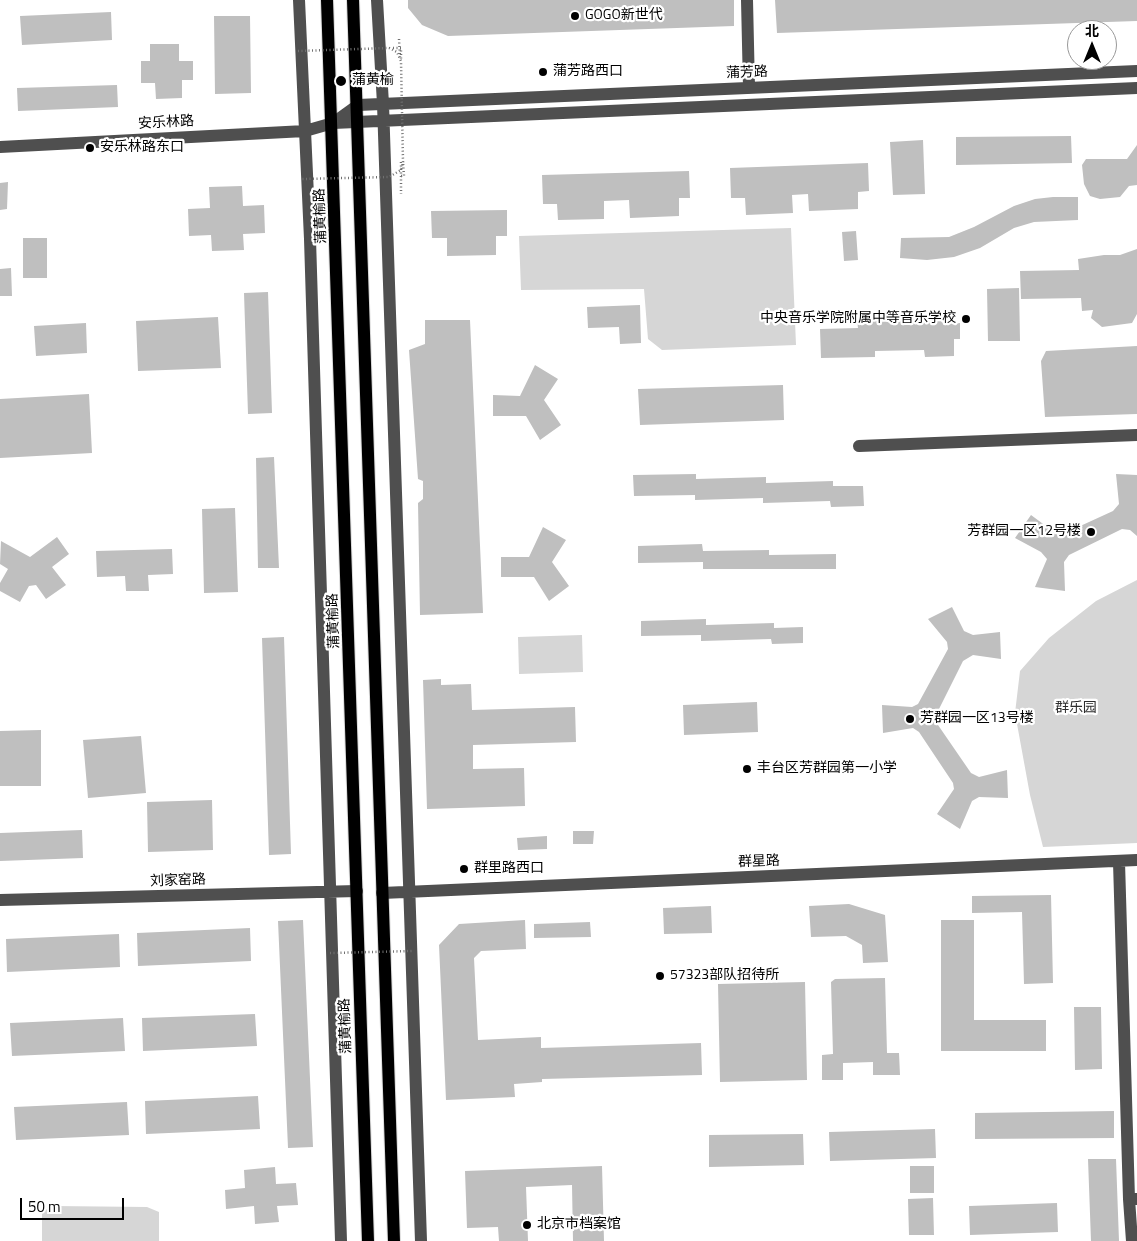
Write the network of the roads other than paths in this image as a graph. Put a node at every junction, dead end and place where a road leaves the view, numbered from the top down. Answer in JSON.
{"nodes":[{"id":1,"x":300,"y":0,"type":"edge"},
{"id":2,"x":327,"y":0,"type":"edge"},
{"id":3,"x":353,"y":0,"type":"edge"},
{"id":4,"x":377,"y":0,"type":"edge"},
{"id":5,"x":747,"y":0,"type":"edge"},
{"id":6,"x":1137,"y":70,"type":"edge"},
{"id":7,"x":749,"y":88,"type":"junction"},
{"id":8,"x":1137,"y":88,"type":"edge"},
{"id":9,"x":382,"y":104,"type":"junction"},
{"id":10,"x":358,"y":105,"type":"junction"},
{"id":11,"x":383,"y":121,"type":"junction"},
{"id":12,"x":358,"y":122,"type":"junction"},
{"id":13,"x":333,"y":123,"type":"junction"},
{"id":14,"x":305,"y":130,"type":"junction"},
{"id":15,"x":0,"y":147,"type":"edge"},
{"id":16,"x":1137,"y":435,"type":"edge"},
{"id":17,"x":859,"y":446,"type":"dead end"},
{"id":18,"x":1137,"y":860,"type":"edge"},
{"id":19,"x":1119,"y":862,"type":"junction"},
{"id":20,"x":357,"y":891,"type":"junction"},
{"id":21,"x":329,"y":892,"type":"junction"},
{"id":22,"x":409,"y":892,"type":"junction"},
{"id":23,"x":382,"y":894,"type":"junction"},
{"id":24,"x":0,"y":900,"type":"edge"},
{"id":25,"x":1133,"y":1199,"type":"edge"},
{"id":26,"x":341,"y":1241,"type":"edge"},
{"id":27,"x":368,"y":1241,"type":"edge"},
{"id":28,"x":394,"y":1241,"type":"edge"},
{"id":29,"x":421,"y":1241,"type":"edge"},
{"id":30,"x":1132,"y":1241,"type":"edge"}],
"edges":[{"from":1,"to":14,"type":"street"},
{"from":2,"to":13,"type":"main road","name":"蒲黄榆路"},
{"from":3,"to":10,"type":"main road"},
{"from":4,"to":9,"type":"street"},
{"from":5,"to":7,"type":"street"},
{"from":6,"to":7,"type":"street","name":"蒲芳路"},
{"from":7,"to":9,"type":"street","name":"蒲芳路"},
{"from":8,"to":11,"type":"street"},
{"from":9,"to":10,"type":"street","name":"蒲芳路"},
{"from":9,"to":11,"type":"street"},
{"from":10,"to":12,"type":"main road"},
{"from":10,"to":13,"type":"street"},
{"from":11,"to":12,"type":"street"},
{"from":11,"to":22,"type":"street"},
{"from":12,"to":13,"type":"street"},
{"from":12,"to":23,"type":"main road"},
{"from":13,"to":14,"type":"street","name":"安乐林路"},
{"from":13,"to":20,"type":"main road","name":"蒲黄榆路"},
{"from":14,"to":15,"type":"street","name":"安乐林路"},
{"from":14,"to":21,"type":"street"},
{"from":16,"to":17,"type":"street"},
{"from":18,"to":19,"type":"street","name":"群星路"},
{"from":19,"to":22,"type":"street","name":"群星路"},
{"from":19,"to":25,"type":"street"},
{"from":20,"to":21,"type":"street","name":"刘家窑路"},
{"from":20,"to":27,"type":"main road","name":"蒲黄榆路"},
{"from":21,"to":24,"type":"street","name":"刘家窑路"},
{"from":21,"to":26,"type":"street"},
{"from":22,"to":23,"type":"street","name":"群星路"},
{"from":22,"to":29,"type":"street"},
{"from":23,"to":28,"type":"main road"},
{"from":25,"to":30,"type":"street"}]}
